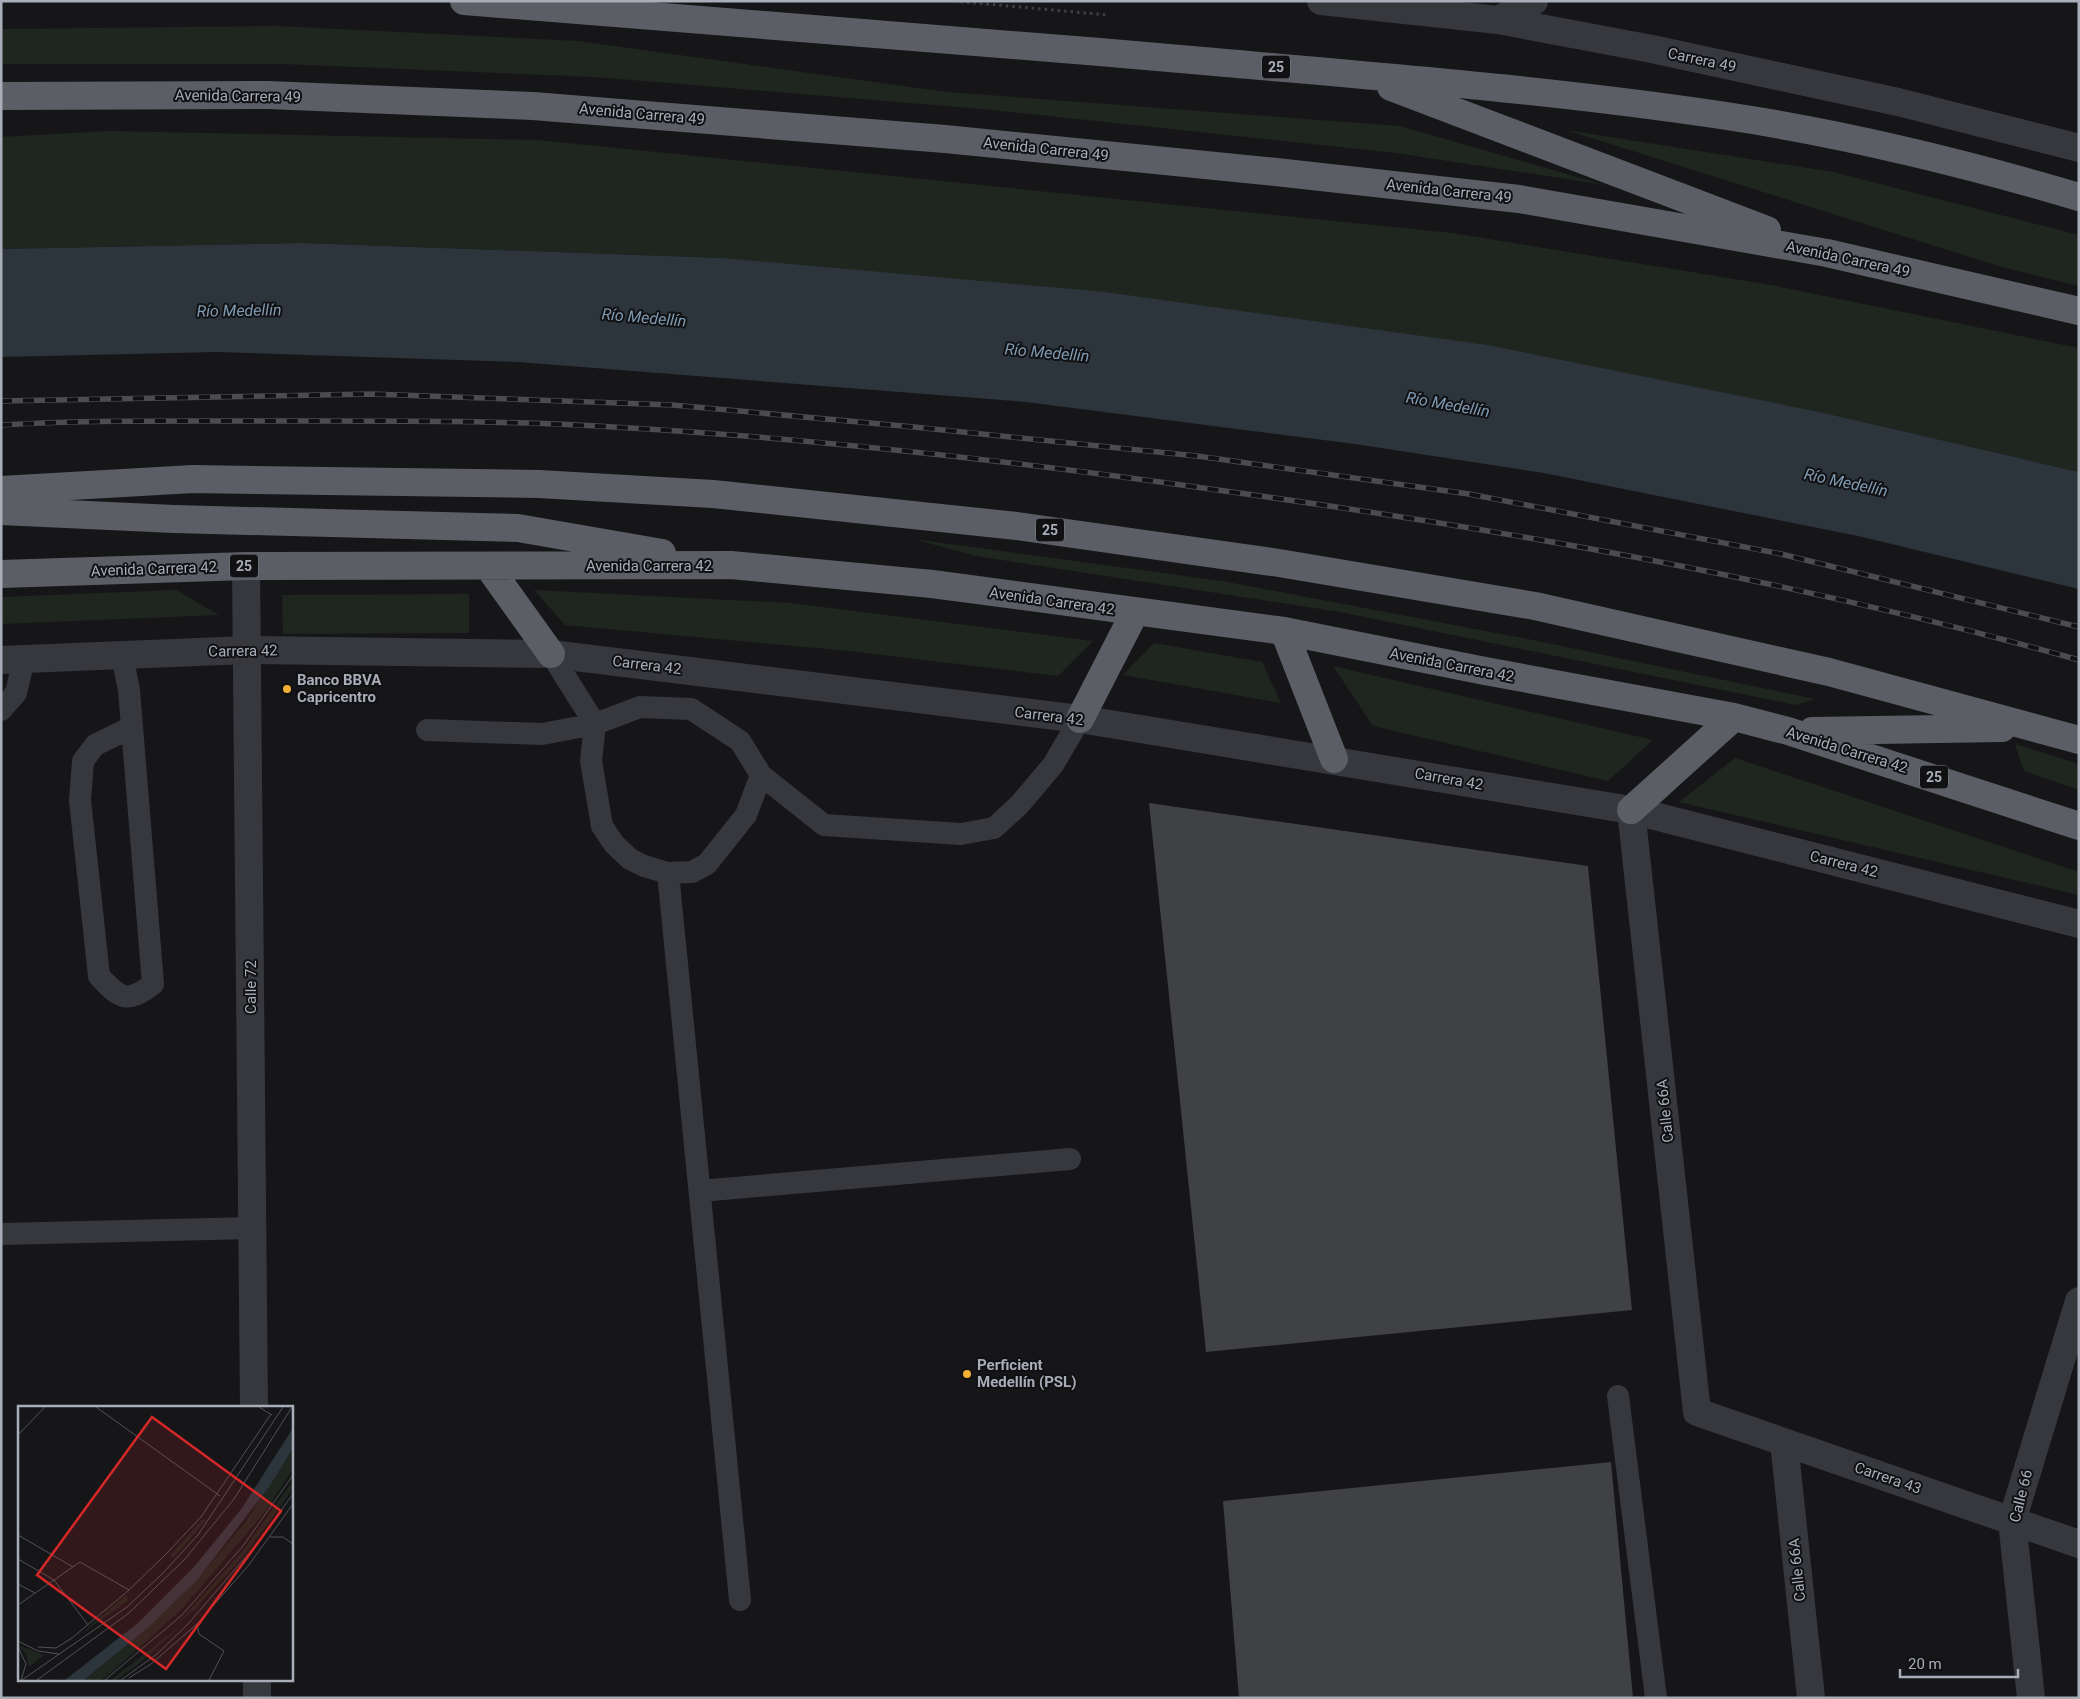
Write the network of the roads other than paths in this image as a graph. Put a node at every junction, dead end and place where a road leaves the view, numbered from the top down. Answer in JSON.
{"nodes":[{"id":1,"x":464,"y":1,"type":"edge"},
{"id":2,"x":1321,"y":1,"type":"edge"},
{"id":3,"x":1462,"y":1,"type":"edge"},
{"id":4,"x":1534,"y":1,"type":"edge"},
{"id":5,"x":1498,"y":20,"type":"junction"},
{"id":6,"x":1359,"y":74,"type":"junction"},
{"id":7,"x":1,"y":96,"type":"edge"},
{"id":8,"x":2079,"y":148,"type":"edge"},
{"id":9,"x":2079,"y":197,"type":"edge"},
{"id":10,"x":1827,"y":253,"type":"junction"},
{"id":11,"x":2079,"y":311,"type":"edge"},
{"id":12,"x":1,"y":490,"type":"edge"},
{"id":13,"x":1,"y":511,"type":"edge"},
{"id":14,"x":731,"y":565,"type":"junction"},
{"id":15,"x":246,"y":566,"type":"junction"},
{"id":16,"x":488,"y":566,"type":"junction"},
{"id":17,"x":1,"y":574,"type":"edge"},
{"id":18,"x":1135,"y":612,"type":"junction"},
{"id":19,"x":1284,"y":631,"type":"junction"},
{"id":20,"x":247,"y":650,"type":"junction"},
{"id":21,"x":551,"y":654,"type":"junction"},
{"id":22,"x":122,"y":655,"type":"junction"},
{"id":23,"x":12,"y":659,"type":"edge"},
{"id":24,"x":1,"y":710,"type":"edge"},
{"id":25,"x":1734,"y":717,"type":"junction"},
{"id":26,"x":1080,"y":720,"type":"junction"},
{"id":27,"x":595,"y":724,"type":"junction"},
{"id":28,"x":132,"y":727,"type":"junction"},
{"id":29,"x":2035,"y":728,"type":"junction"},
{"id":30,"x":427,"y":730,"type":"dead end"},
{"id":31,"x":1788,"y":731,"type":"junction"},
{"id":32,"x":2079,"y":740,"type":"edge"},
{"id":33,"x":1334,"y":759,"type":"junction"},
{"id":34,"x":760,"y":776,"type":"junction"},
{"id":35,"x":1631,"y":810,"type":"junction"},
{"id":36,"x":2079,"y":826,"type":"edge"},
{"id":37,"x":668,"y":874,"type":"junction"},
{"id":38,"x":2079,"y":924,"type":"edge"},
{"id":39,"x":1070,"y":1159,"type":"dead end"},
{"id":40,"x":700,"y":1191,"type":"junction"},
{"id":41,"x":252,"y":1228,"type":"junction"},
{"id":42,"x":1,"y":1234,"type":"edge"},
{"id":43,"x":2079,"y":1301,"type":"edge"},
{"id":44,"x":1618,"y":1396,"type":"dead end"},
{"id":45,"x":254,"y":1406,"type":"edge"},
{"id":46,"x":1697,"y":1412,"type":"joint"},
{"id":47,"x":1784,"y":1442,"type":"junction"},
{"id":48,"x":2012,"y":1521,"type":"junction"},
{"id":49,"x":2079,"y":1544,"type":"edge"},
{"id":50,"x":740,"y":1600,"type":"dead end"},
{"id":51,"x":257,"y":1682,"type":"edge"},
{"id":52,"x":257,"y":1698,"type":"edge"},
{"id":53,"x":1656,"y":1698,"type":"edge"},
{"id":54,"x":1811,"y":1698,"type":"edge"},
{"id":55,"x":2031,"y":1698,"type":"edge"}],
"edges":[{"from":1,"to":6,"type":"highway","number":"25"},
{"from":2,"to":5,"type":"street","name":"Carrera 49"},
{"from":3,"to":5,"type":"lane"},
{"from":4,"to":5,"type":"street"},
{"from":5,"to":8,"type":"street","name":"Carrera 49"},
{"from":6,"to":9,"type":"highway","number":"25"},
{"from":6,"to":10,"type":"highway"},
{"from":7,"to":10,"type":"highway","name":"Avenida Carrera 49"},
{"from":10,"to":11,"type":"highway","name":"Avenida Carrera 49"},
{"from":12,"to":29,"type":"highway","number":"25"},
{"from":13,"to":14,"type":"highway"},
{"from":14,"to":16,"type":"highway","name":"Avenida Carrera 42","number":"25"},
{"from":14,"to":18,"type":"highway","name":"Avenida Carrera 42","number":"25"},
{"from":15,"to":16,"type":"highway","name":"Avenida Carrera 42","number":"25"},
{"from":15,"to":17,"type":"highway","name":"Avenida Carrera 42","number":"25"},
{"from":15,"to":20,"type":"street","name":"Calle 72"},
{"from":16,"to":21,"type":"highway"},
{"from":18,"to":19,"type":"highway","name":"Avenida Carrera 42","number":"25"},
{"from":18,"to":26,"type":"highway"},
{"from":19,"to":25,"type":"highway","name":"Avenida Carrera 42","number":"25"},
{"from":19,"to":33,"type":"highway"},
{"from":20,"to":21,"type":"street","name":"Carrera 42"},
{"from":20,"to":22,"type":"street","name":"Carrera 42"},
{"from":20,"to":41,"type":"street","name":"Calle 72"},
{"from":21,"to":26,"type":"street","name":"Carrera 42"},
{"from":21,"to":27,"type":"lane"},
{"from":22,"to":23,"type":"street","name":"Carrera 42"},
{"from":22,"to":28,"type":"lane"},
{"from":23,"to":24,"type":"lane"},
{"from":25,"to":31,"type":"highway","name":"Avenida Carrera 42","number":"25"},
{"from":25,"to":35,"type":"highway"},
{"from":26,"to":33,"type":"street","name":"Carrera 42"},
{"from":26,"to":34,"type":"lane"},
{"from":27,"to":30,"type":"lane"},
{"from":27,"to":34,"type":"lane"},
{"from":27,"to":37,"type":"lane"},
{"from":28,"to":28,"type":"lane"},
{"from":29,"to":31,"type":"highway"},
{"from":29,"to":32,"type":"highway","number":"25"},
{"from":31,"to":36,"type":"highway","name":"Avenida Carrera 42","number":"25"},
{"from":33,"to":35,"type":"street","name":"Carrera 42"},
{"from":34,"to":37,"type":"lane"},
{"from":35,"to":38,"type":"street","name":"Carrera 42"},
{"from":35,"to":46,"type":"street","name":"Calle 66A"},
{"from":37,"to":40,"type":"lane"},
{"from":39,"to":40,"type":"lane"},
{"from":40,"to":50,"type":"lane"},
{"from":41,"to":42,"type":"lane"},
{"from":41,"to":45,"type":"street","name":"Calle 72"},
{"from":43,"to":48,"type":"street","name":"Calle 66"},
{"from":44,"to":53,"type":"lane"},
{"from":46,"to":47,"type":"street","name":"Carrera 43"},
{"from":47,"to":48,"type":"street","name":"Carrera 43"},
{"from":47,"to":54,"type":"street","name":"Calle 66A"},
{"from":48,"to":49,"type":"street","name":"Carrera 43"},
{"from":48,"to":55,"type":"street","name":"Calle 66"},
{"from":51,"to":52,"type":"street"}]}
